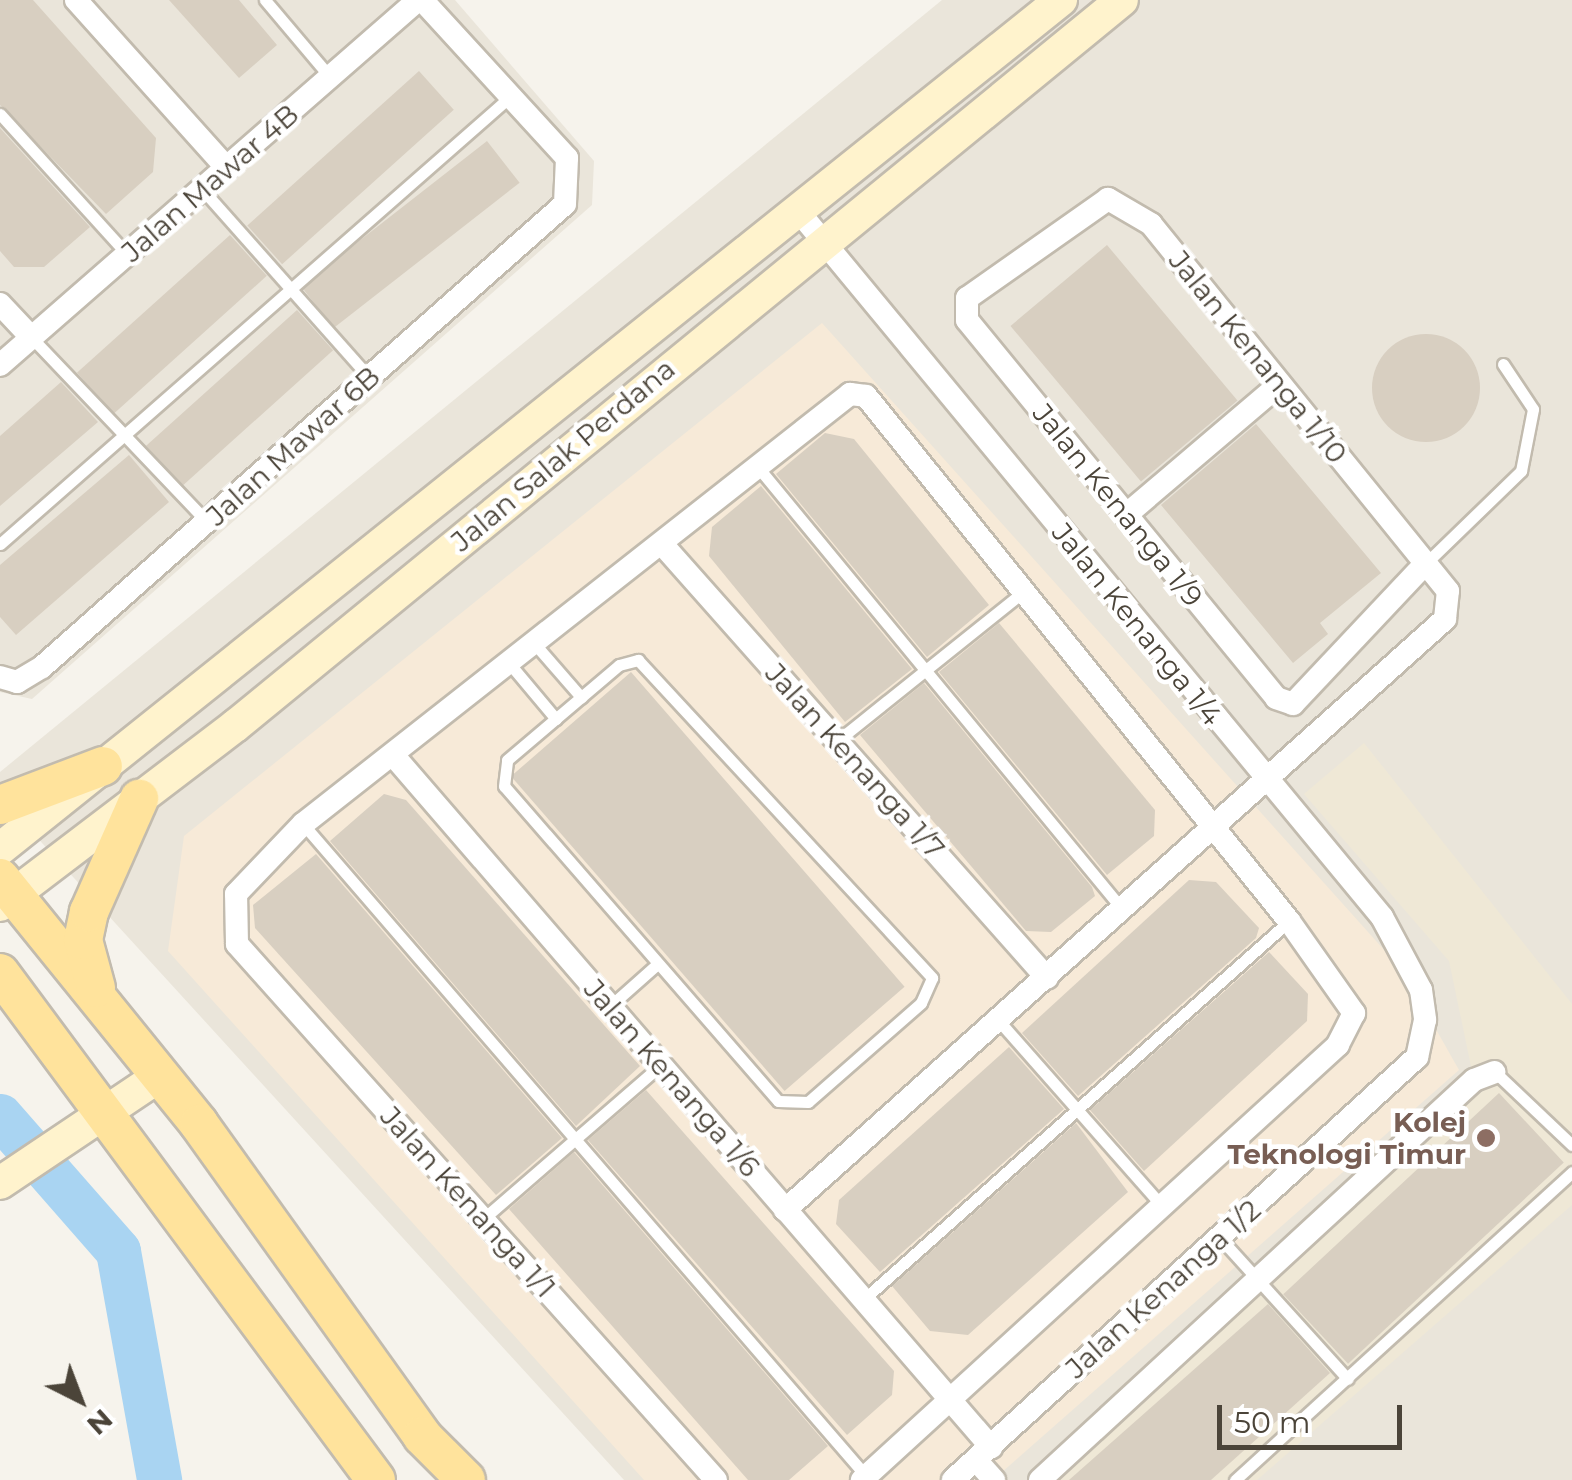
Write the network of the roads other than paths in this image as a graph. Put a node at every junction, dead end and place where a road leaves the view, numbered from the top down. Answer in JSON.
{"nodes":[{"id":1,"x":76,"y":0,"type":"edge"},
{"id":2,"x":265,"y":0,"type":"edge"},
{"id":3,"x":420,"y":0,"type":"edge"},
{"id":4,"x":1061,"y":0,"type":"edge"},
{"id":5,"x":1122,"y":0,"type":"edge"},
{"id":6,"x":330,"y":78,"type":"junction"},
{"id":7,"x":512,"y":95,"type":"junction"},
{"id":8,"x":0,"y":114,"type":"edge"},
{"id":9,"x":227,"y":168,"type":"junction"},
{"id":10,"x":202,"y":189,"type":"junction"},
{"id":11,"x":799,"y":212,"type":"junction"},
{"id":12,"x":822,"y":239,"type":"junction"},
{"id":13,"x":1043,"y":244,"type":"joint"},
{"id":14,"x":128,"y":255,"type":"junction"},
{"id":15,"x":292,"y":289,"type":"junction"},
{"id":16,"x":0,"y":304,"type":"edge"},
{"id":17,"x":31,"y":338,"type":"junction"},
{"id":18,"x":1503,"y":364,"type":"dead end"},
{"id":19,"x":0,"y":365,"type":"edge"},
{"id":20,"x":370,"y":378,"type":"junction"},
{"id":21,"x":1280,"y":384,"type":"junction"},
{"id":22,"x":125,"y":433,"type":"junction"},
{"id":23,"x":756,"y":464,"type":"junction"},
{"id":24,"x":1126,"y":515,"type":"junction"},
{"id":25,"x":207,"y":522,"type":"junction"},
{"id":26,"x":0,"y":544,"type":"edge"},
{"id":27,"x":662,"y":544,"type":"junction"},
{"id":28,"x":1425,"y":564,"type":"junction"},
{"id":29,"x":1023,"y":592,"type":"junction"},
{"id":30,"x":534,"y":643,"type":"junction"},
{"id":31,"x":509,"y":663,"type":"junction"},
{"id":32,"x":924,"y":669,"type":"junction"},
{"id":33,"x":9,"y":679,"type":"edge"},
{"id":34,"x":581,"y":697,"type":"junction"},
{"id":35,"x":556,"y":718,"type":"junction"},
{"id":36,"x":836,"y":740,"type":"junction"},
{"id":37,"x":393,"y":756,"type":"junction"},
{"id":38,"x":103,"y":766,"type":"junction"},
{"id":39,"x":1268,"y":782,"type":"junction"},
{"id":40,"x":139,"y":799,"type":"junction"},
{"id":41,"x":0,"y":805,"type":"edge"},
{"id":42,"x":304,"y":824,"type":"junction"},
{"id":43,"x":1213,"y":830,"type":"junction"},
{"id":44,"x":0,"y":849,"type":"edge"},
{"id":45,"x":5,"y":893,"type":"edge"},
{"id":46,"x":1123,"y":910,"type":"junction"},
{"id":47,"x":1290,"y":920,"type":"junction"},
{"id":48,"x":654,"y":967,"type":"junction"},
{"id":49,"x":0,"y":973,"type":"edge"},
{"id":50,"x":1047,"y":978,"type":"junction"},
{"id":51,"x":98,"y":997,"type":"junction"},
{"id":52,"x":610,"y":1006,"type":"junction"},
{"id":53,"x":999,"y":1021,"type":"junction"},
{"id":54,"x":1417,"y":1058,"type":"joint"},
{"id":55,"x":660,"y":1065,"type":"junction"},
{"id":56,"x":154,"y":1068,"type":"junction"},
{"id":57,"x":1494,"y":1072,"type":"joint"},
{"id":58,"x":102,"y":1104,"type":"junction"},
{"id":59,"x":1077,"y":1109,"type":"junction"},
{"id":60,"x":575,"y":1139,"type":"junction"},
{"id":61,"x":1572,"y":1145,"type":"edge"},
{"id":62,"x":1572,"y":1172,"type":"edge"},
{"id":63,"x":7,"y":1176,"type":"edge"},
{"id":64,"x":1164,"y":1207,"type":"junction"},
{"id":65,"x":785,"y":1210,"type":"junction"},
{"id":66,"x":483,"y":1219,"type":"junction"},
{"id":67,"x":1220,"y":1238,"type":"junction"},
{"id":68,"x":1260,"y":1281,"type":"junction"},
{"id":69,"x":864,"y":1298,"type":"junction"},
{"id":70,"x":1348,"y":1378,"type":"junction"},
{"id":71,"x":950,"y":1402,"type":"junction"},
{"id":72,"x":983,"y":1454,"type":"junction"},
{"id":73,"x":864,"y":1478,"type":"edge"},
{"id":74,"x":376,"y":1480,"type":"edge"},
{"id":75,"x":466,"y":1480,"type":"edge"},
{"id":76,"x":716,"y":1480,"type":"edge"},
{"id":77,"x":953,"y":1480,"type":"edge"},
{"id":78,"x":994,"y":1480,"type":"edge"},
{"id":79,"x":1040,"y":1480,"type":"edge"},
{"id":80,"x":1235,"y":1480,"type":"edge"}],
"edges":[{"from":1,"to":9,"type":"street"},
{"from":2,"to":6,"type":"lane"},
{"from":3,"to":6,"type":"street","name":"Jalan Mawar 4B"},
{"from":3,"to":7,"type":"street"},
{"from":4,"to":11,"type":"street","name":"Jalan Salak Perdana"},
{"from":5,"to":12,"type":"street","name":"Jalan Salak Perdana"},
{"from":6,"to":9,"type":"street","name":"Jalan Mawar 4B"},
{"from":7,"to":15,"type":"lane"},
{"from":7,"to":20,"type":"street","name":"Jalan Mawar 6B"},
{"from":8,"to":14,"type":"lane"},
{"from":9,"to":10,"type":"street","name":"Jalan Mawar 4B"},
{"from":10,"to":14,"type":"street","name":"Jalan Mawar 4B"},
{"from":10,"to":15,"type":"lane"},
{"from":11,"to":12,"type":"street","name":"Jalan Kenanga 1/4"},
{"from":11,"to":38,"type":"street","name":"Jalan Salak Perdana"},
{"from":12,"to":39,"type":"street","name":"Jalan Kenanga 1/4"},
{"from":12,"to":40,"type":"street","name":"Jalan Salak Perdana"},
{"from":13,"to":21,"type":"street","name":"Jalan Kenanga 1/10"},
{"from":13,"to":24,"type":"street","name":"Jalan Kenanga 1/9"},
{"from":14,"to":17,"type":"street","name":"Jalan Mawar 4B"},
{"from":15,"to":20,"type":"lane"},
{"from":15,"to":22,"type":"lane"},
{"from":16,"to":17,"type":"street"},
{"from":17,"to":19,"type":"street","name":"Jalan Mawar 4B"},
{"from":17,"to":22,"type":"lane"},
{"from":18,"to":28,"type":"lane"},
{"from":20,"to":25,"type":"street","name":"Jalan Mawar 6B"},
{"from":21,"to":24,"type":"street"},
{"from":21,"to":28,"type":"street","name":"Jalan Kenanga 1/10"},
{"from":22,"to":25,"type":"lane"},
{"from":22,"to":26,"type":"lane"},
{"from":23,"to":27,"type":"street"},
{"from":23,"to":29,"type":"street"},
{"from":23,"to":32,"type":"lane"},
{"from":24,"to":28,"type":"street","name":"Jalan Kenanga 1/9"},
{"from":25,"to":33,"type":"street","name":"Jalan Mawar 6B"},
{"from":27,"to":30,"type":"street"},
{"from":27,"to":36,"type":"street","name":"Jalan Kenanga 1/7"},
{"from":28,"to":39,"type":"street","name":"Jalan Kenanga 1/10"},
{"from":29,"to":32,"type":"lane"},
{"from":29,"to":43,"type":"street"},
{"from":30,"to":31,"type":"street"},
{"from":30,"to":34,"type":"lane"},
{"from":31,"to":35,"type":"lane"},
{"from":31,"to":37,"type":"street"},
{"from":32,"to":36,"type":"lane"},
{"from":32,"to":46,"type":"lane"},
{"from":34,"to":35,"type":"lane"},
{"from":34,"to":48,"type":"lane"},
{"from":35,"to":48,"type":"lane"},
{"from":36,"to":50,"type":"street","name":"Jalan Kenanga 1/7"},
{"from":37,"to":42,"type":"street"},
{"from":37,"to":52,"type":"street","name":"Jalan Kenanga 1/6"},
{"from":38,"to":41,"type":"main road"},
{"from":38,"to":44,"type":"street","name":"Jalan Salak Perdana"},
{"from":39,"to":43,"type":"street"},
{"from":39,"to":54,"type":"street","name":"Jalan Kenanga 1/4"},
{"from":40,"to":45,"type":"street","name":"Jalan Salak Perdana"},
{"from":40,"to":51,"type":"main road"},
{"from":42,"to":60,"type":"lane"},
{"from":42,"to":66,"type":"street","name":"Jalan Kenanga 1/1"},
{"from":43,"to":46,"type":"street"},
{"from":43,"to":47,"type":"street"},
{"from":45,"to":51,"type":"main road"},
{"from":46,"to":50,"type":"street"},
{"from":47,"to":59,"type":"lane"},
{"from":47,"to":64,"type":"street"},
{"from":48,"to":52,"type":"lane"},
{"from":49,"to":58,"type":"main road"},
{"from":50,"to":53,"type":"street"},
{"from":51,"to":56,"type":"main road"},
{"from":52,"to":55,"type":"street","name":"Jalan Kenanga 1/6"},
{"from":53,"to":59,"type":"lane"},
{"from":53,"to":65,"type":"street"},
{"from":54,"to":67,"type":"street","name":"Jalan Kenanga 1/2"},
{"from":55,"to":60,"type":"lane"},
{"from":55,"to":65,"type":"street","name":"Jalan Kenanga 1/6"},
{"from":56,"to":58,"type":"street"},
{"from":56,"to":75,"type":"main road"},
{"from":57,"to":61,"type":"lane"},
{"from":57,"to":68,"type":"street"},
{"from":58,"to":63,"type":"street"},
{"from":58,"to":74,"type":"main road"},
{"from":59,"to":64,"type":"lane"},
{"from":59,"to":69,"type":"lane"},
{"from":60,"to":66,"type":"lane"},
{"from":60,"to":73,"type":"lane"},
{"from":62,"to":70,"type":"lane"},
{"from":64,"to":71,"type":"street"},
{"from":65,"to":69,"type":"street","name":"Jalan Kenanga 1/6"},
{"from":66,"to":76,"type":"street","name":"Jalan Kenanga 1/1"},
{"from":67,"to":68,"type":"lane"},
{"from":67,"to":72,"type":"street","name":"Jalan Kenanga 1/2"},
{"from":68,"to":70,"type":"lane"},
{"from":68,"to":79,"type":"street"},
{"from":69,"to":71,"type":"street","name":"Jalan Kenanga 1/6"},
{"from":70,"to":80,"type":"lane"},
{"from":71,"to":72,"type":"street","name":"Jalan Kenanga 1/6"},
{"from":71,"to":73,"type":"street"},
{"from":72,"to":77,"type":"street","name":"Jalan Kenanga 1/2"},
{"from":72,"to":78,"type":"street","name":"Jalan Kenanga 1/6"}]}
